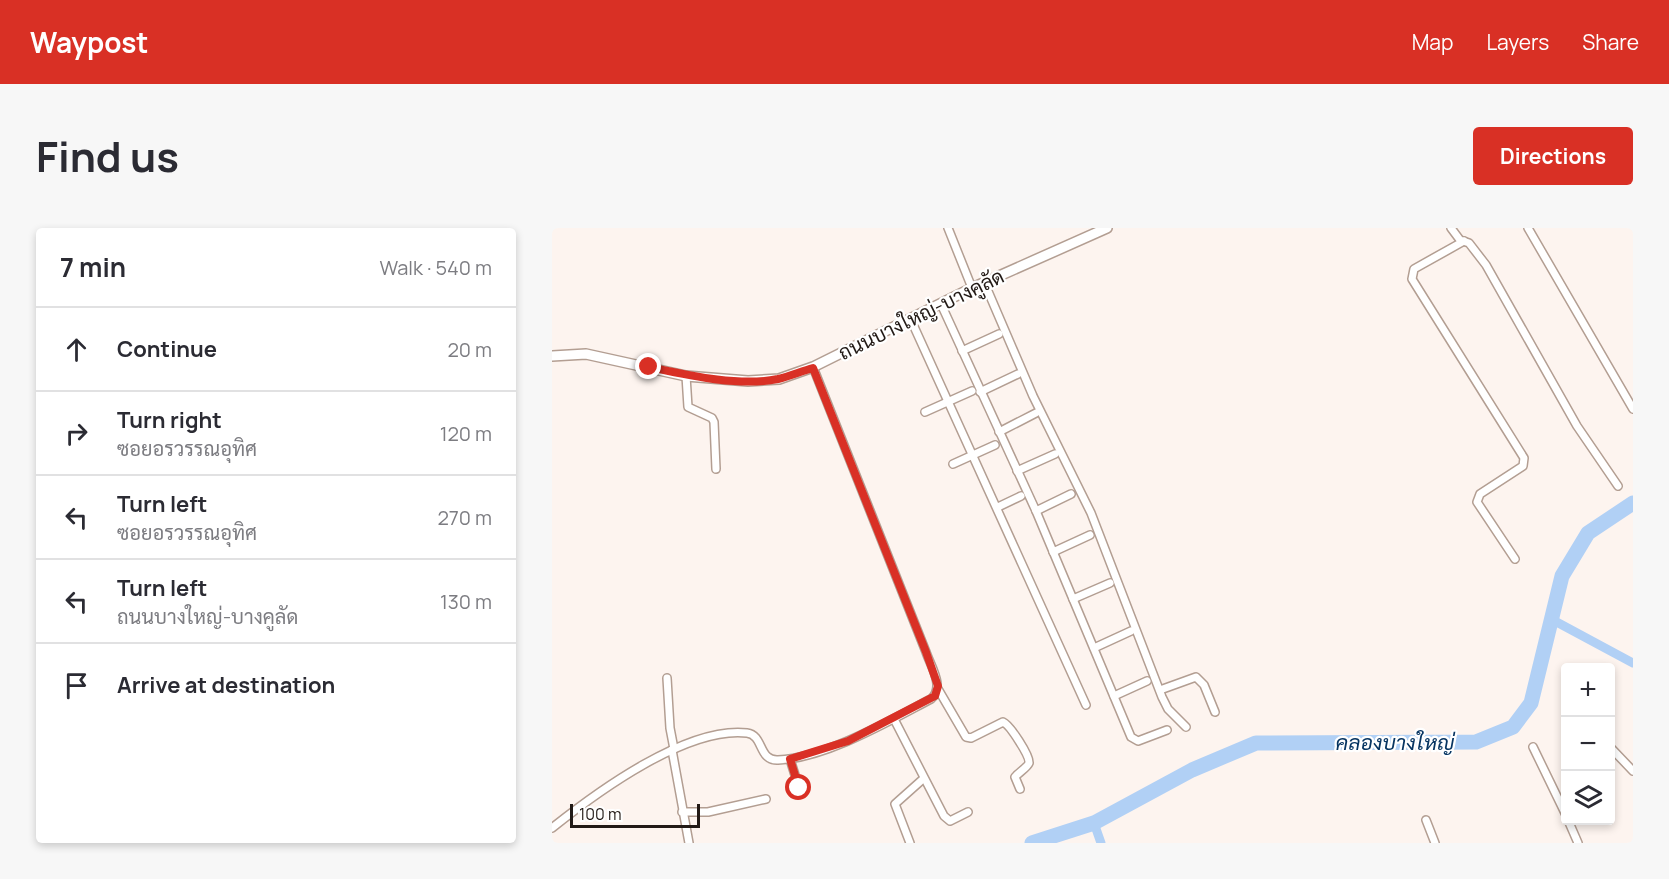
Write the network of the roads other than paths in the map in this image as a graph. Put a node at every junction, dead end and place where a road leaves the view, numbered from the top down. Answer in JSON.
{"nodes":[{"id":1,"x":948,"y":228,"type":"edge"},
{"id":2,"x":1107,"y":228,"type":"edge"},
{"id":3,"x":1452,"y":228,"type":"edge"},
{"id":4,"x":1528,"y":228,"type":"edge"},
{"id":5,"x":1464,"y":241,"type":"junction"},
{"id":6,"x":984,"y":282,"type":"junction"},
{"id":7,"x":972,"y":288,"type":"junction"},
{"id":8,"x":941,"y":304,"type":"junction"},
{"id":9,"x":911,"y":320,"type":"junction"},
{"id":10,"x":999,"y":334,"type":"dead end"},
{"id":11,"x":962,"y":351,"type":"junction"},
{"id":12,"x":552,"y":356,"type":"edge"},
{"id":13,"x":813,"y":368,"type":"junction"},
{"id":14,"x":1018,"y":374,"type":"dead end"},
{"id":15,"x":687,"y":376,"type":"junction"},
{"id":16,"x":972,"y":391,"type":"dead end"},
{"id":17,"x":980,"y":392,"type":"junction"},
{"id":18,"x":947,"y":401,"type":"junction"},
{"id":19,"x":1633,"y":409,"type":"edge"},
{"id":20,"x":925,"y":412,"type":"dead end"},
{"id":21,"x":1036,"y":414,"type":"dead end"},
{"id":22,"x":999,"y":432,"type":"junction"},
{"id":23,"x":995,"y":445,"type":"dead end"},
{"id":24,"x":1055,"y":454,"type":"dead end"},
{"id":25,"x":972,"y":455,"type":"junction"},
{"id":26,"x":953,"y":464,"type":"dead end"},
{"id":27,"x":716,"y":468,"type":"dead end"},
{"id":28,"x":1017,"y":471,"type":"junction"},
{"id":29,"x":1618,"y":486,"type":"dead end"},
{"id":30,"x":1071,"y":494,"type":"dead end"},
{"id":31,"x":1021,"y":496,"type":"dead end"},
{"id":32,"x":998,"y":507,"type":"junction"},
{"id":33,"x":1035,"y":511,"type":"junction"},
{"id":34,"x":1090,"y":535,"type":"dead end"},
{"id":35,"x":1053,"y":552,"type":"junction"},
{"id":36,"x":1515,"y":560,"type":"dead end"},
{"id":37,"x":1110,"y":583,"type":"dead end"},
{"id":38,"x":1073,"y":599,"type":"junction"},
{"id":39,"x":1131,"y":631,"type":"dead end"},
{"id":40,"x":1094,"y":648,"type":"junction"},
{"id":41,"x":667,"y":678,"type":"dead end"},
{"id":42,"x":1147,"y":681,"type":"dead end"},
{"id":43,"x":938,"y":689,"type":"junction"},
{"id":44,"x":1160,"y":690,"type":"junction"},
{"id":45,"x":1114,"y":696,"type":"junction"},
{"id":46,"x":1086,"y":705,"type":"dead end"},
{"id":47,"x":1215,"y":712,"type":"dead end"},
{"id":48,"x":894,"y":718,"type":"junction"},
{"id":49,"x":1186,"y":727,"type":"dead end"},
{"id":50,"x":1167,"y":730,"type":"dead end"},
{"id":51,"x":1533,"y":747,"type":"dead end"},
{"id":52,"x":673,"y":750,"type":"junction"},
{"id":53,"x":1615,"y":751,"type":"edge"},
{"id":54,"x":790,"y":759,"type":"junction"},
{"id":55,"x":1633,"y":771,"type":"edge"},
{"id":56,"x":923,"y":779,"type":"junction"},
{"id":57,"x":799,"y":788,"type":"dead end"},
{"id":58,"x":1020,"y":789,"type":"dead end"},
{"id":59,"x":766,"y":799,"type":"dead end"},
{"id":60,"x":1561,"y":805,"type":"edge"},
{"id":61,"x":682,"y":812,"type":"junction"},
{"id":62,"x":968,"y":812,"type":"dead end"},
{"id":63,"x":1426,"y":820,"type":"dead end"},
{"id":64,"x":1570,"y":825,"type":"edge"},
{"id":65,"x":552,"y":828,"type":"edge"},
{"id":66,"x":689,"y":843,"type":"edge"},
{"id":67,"x":910,"y":843,"type":"edge"},
{"id":68,"x":1435,"y":843,"type":"edge"},
{"id":69,"x":1578,"y":843,"type":"edge"}],
"edges":[{"from":1,"to":7,"type":"street"},
{"from":2,"to":6,"type":"street","name":"ถนนบางใหญ่-บางคูลัด"},
{"from":3,"to":5,"type":"street"},
{"from":4,"to":19,"type":"street"},
{"from":5,"to":29,"type":"street"},
{"from":5,"to":36,"type":"street"},
{"from":6,"to":7,"type":"street","name":"ถนนบางใหญ่-บางคูลัด"},
{"from":6,"to":44,"type":"street"},
{"from":7,"to":8,"type":"street","name":"ถนนบางใหญ่-บางคูลัด"},
{"from":8,"to":9,"type":"street","name":"ถนนบางใหญ่-บางคูลัด"},
{"from":8,"to":11,"type":"street"},
{"from":9,"to":13,"type":"street","name":"ถนนบางใหญ่-บางคูลัด"},
{"from":9,"to":18,"type":"street"},
{"from":10,"to":11,"type":"street"},
{"from":11,"to":17,"type":"street"},
{"from":12,"to":15,"type":"street","name":"ถนนบางใหญ่-บางคูลัด"},
{"from":13,"to":15,"type":"street","name":"ถนนบางใหญ่-บางคูลัด"},
{"from":13,"to":43,"type":"street"},
{"from":14,"to":17,"type":"street"},
{"from":15,"to":27,"type":"street"},
{"from":16,"to":18,"type":"street"},
{"from":17,"to":22,"type":"street"},
{"from":18,"to":20,"type":"street"},
{"from":18,"to":25,"type":"street"},
{"from":21,"to":22,"type":"street"},
{"from":22,"to":28,"type":"street"},
{"from":23,"to":25,"type":"street"},
{"from":24,"to":28,"type":"street"},
{"from":25,"to":26,"type":"street"},
{"from":25,"to":32,"type":"street"},
{"from":28,"to":33,"type":"street"},
{"from":30,"to":33,"type":"street"},
{"from":31,"to":32,"type":"street"},
{"from":32,"to":46,"type":"street"},
{"from":33,"to":35,"type":"street"},
{"from":34,"to":35,"type":"street"},
{"from":35,"to":38,"type":"street"},
{"from":37,"to":38,"type":"street"},
{"from":38,"to":40,"type":"street"},
{"from":39,"to":40,"type":"street"},
{"from":40,"to":45,"type":"street"},
{"from":41,"to":52,"type":"street"},
{"from":42,"to":45,"type":"street"},
{"from":43,"to":48,"type":"street"},
{"from":43,"to":58,"type":"street"},
{"from":44,"to":47,"type":"street"},
{"from":44,"to":49,"type":"street"},
{"from":45,"to":50,"type":"street"},
{"from":48,"to":54,"type":"street"},
{"from":48,"to":56,"type":"street"},
{"from":51,"to":60,"type":"street"},
{"from":52,"to":54,"type":"street"},
{"from":52,"to":61,"type":"street"},
{"from":52,"to":65,"type":"street"},
{"from":53,"to":55,"type":"street"},
{"from":54,"to":57,"type":"street"},
{"from":56,"to":62,"type":"street"},
{"from":56,"to":67,"type":"street"},
{"from":59,"to":61,"type":"street"},
{"from":61,"to":66,"type":"street"},
{"from":63,"to":68,"type":"street"},
{"from":64,"to":69,"type":"street"}]}
